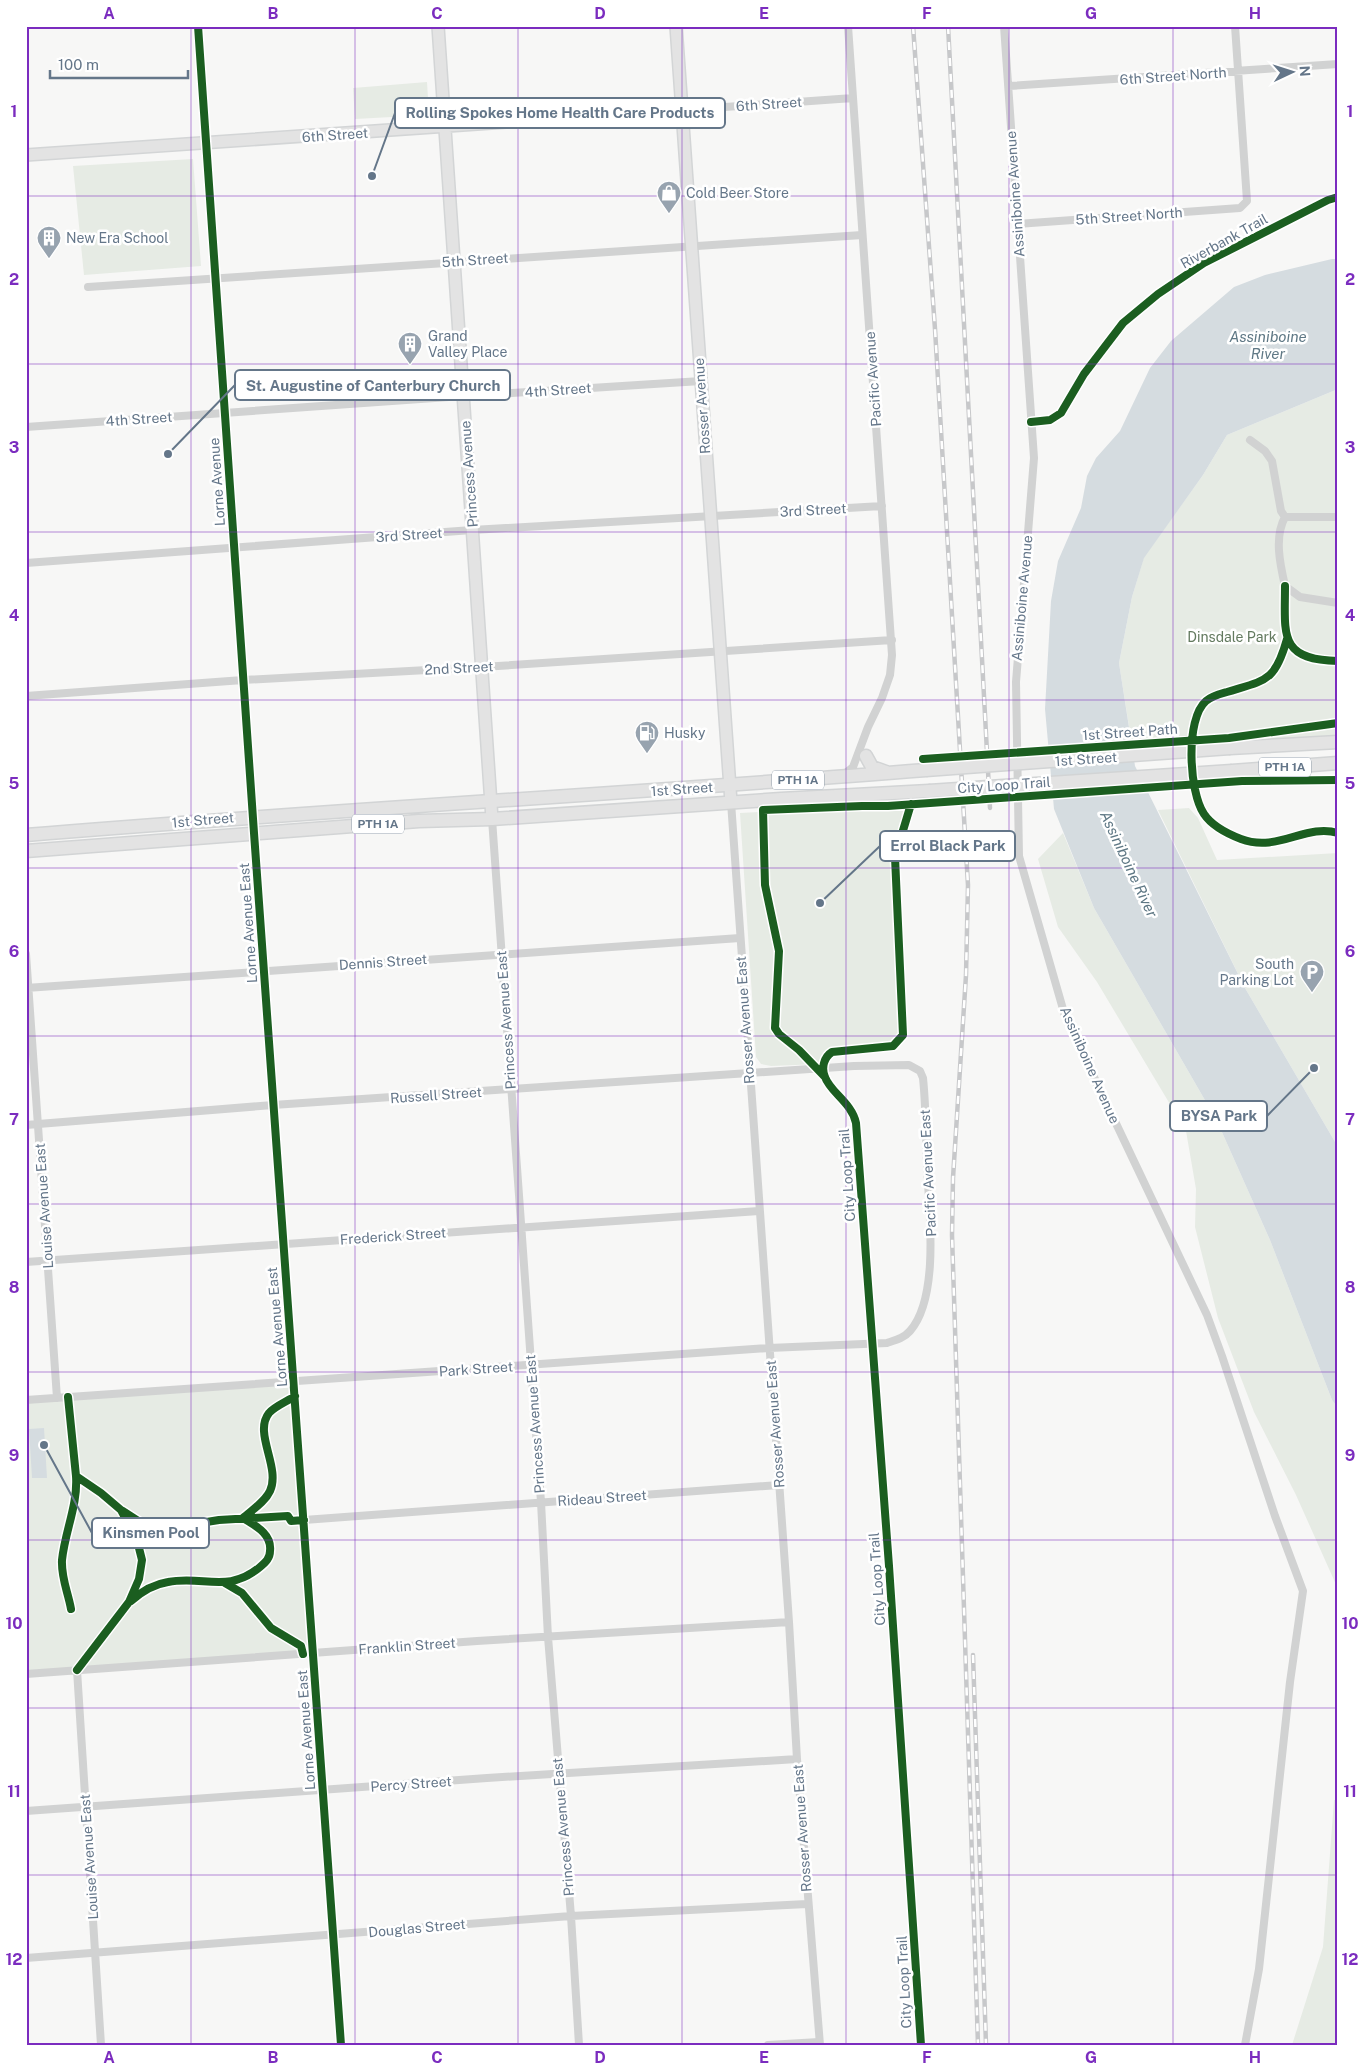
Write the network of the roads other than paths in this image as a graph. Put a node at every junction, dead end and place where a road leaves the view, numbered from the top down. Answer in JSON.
{"nodes":[{"id":1,"x":198,"y":26,"type":"edge"},
{"id":2,"x":438,"y":26,"type":"edge"},
{"id":3,"x":676,"y":26,"type":"edge"},
{"id":4,"x":848,"y":26,"type":"edge"},
{"id":5,"x":1004,"y":26,"type":"edge"},
{"id":6,"x":1236,"y":26,"type":"edge"},
{"id":7,"x":1338,"y":64,"type":"edge"},
{"id":8,"x":1239,"y":72,"type":"junction"},
{"id":9,"x":1008,"y":86,"type":"junction"},
{"id":10,"x":853,"y":98,"type":"junction"},
{"id":11,"x":682,"y":110,"type":"junction"},
{"id":12,"x":444,"y":126,"type":"junction"},
{"id":13,"x":206,"y":144,"type":"junction"},
{"id":14,"x":26,"y":155,"type":"edge"},
{"id":15,"x":1017,"y":224,"type":"junction"},
{"id":16,"x":862,"y":235,"type":"junction"},
{"id":17,"x":692,"y":246,"type":"junction"},
{"id":18,"x":454,"y":261,"type":"junction"},
{"id":19,"x":215,"y":278,"type":"junction"},
{"id":20,"x":88,"y":286,"type":"dead end"},
{"id":21,"x":701,"y":381,"type":"junction"},
{"id":22,"x":463,"y":396,"type":"junction"},
{"id":23,"x":225,"y":413,"type":"junction"},
{"id":24,"x":26,"y":427,"type":"edge"},
{"id":25,"x":1250,"y":440,"type":"dead end"},
{"id":26,"x":882,"y":506,"type":"junction"},
{"id":27,"x":710,"y":516,"type":"junction"},
{"id":28,"x":1285,"y":517,"type":"junction"},
{"id":29,"x":1338,"y":517,"type":"edge"},
{"id":30,"x":472,"y":530,"type":"junction"},
{"id":31,"x":234,"y":547,"type":"junction"},
{"id":32,"x":26,"y":562,"type":"edge"},
{"id":33,"x":1338,"y":602,"type":"edge"},
{"id":34,"x":892,"y":640,"type":"junction"},
{"id":35,"x":720,"y":651,"type":"junction"},
{"id":36,"x":482,"y":667,"type":"junction"},
{"id":37,"x":243,"y":680,"type":"junction"},
{"id":38,"x":26,"y":696,"type":"edge"},
{"id":39,"x":868,"y":727,"type":"junction"},
{"id":40,"x":1338,"y":742,"type":"edge"},
{"id":41,"x":866,"y":756,"type":"junction"},
{"id":42,"x":1338,"y":763,"type":"edge"},
{"id":43,"x":894,"y":772,"type":"junction"},
{"id":44,"x":866,"y":775,"type":"junction"},
{"id":45,"x":835,"y":777,"type":"junction"},
{"id":46,"x":729,"y":785,"type":"junction"},
{"id":47,"x":781,"y":798,"type":"junction"},
{"id":48,"x":491,"y":802,"type":"junction"},
{"id":49,"x":731,"y":802,"type":"junction"},
{"id":50,"x":252,"y":816,"type":"junction"},
{"id":51,"x":492,"y":819,"type":"junction"},
{"id":52,"x":254,"y":832,"type":"junction"},
{"id":53,"x":26,"y":835,"type":"edge"},
{"id":54,"x":26,"y":851,"type":"edge"},
{"id":55,"x":740,"y":938,"type":"junction"},
{"id":56,"x":26,"y":954,"type":"edge"},
{"id":57,"x":501,"y":954,"type":"junction"},
{"id":58,"x":264,"y":970,"type":"junction"},
{"id":59,"x":28,"y":988,"type":"edge"},
{"id":60,"x":749,"y":1073,"type":"junction"},
{"id":61,"x":924,"y":1084,"type":"joint"},
{"id":62,"x":512,"y":1090,"type":"junction"},
{"id":63,"x":273,"y":1105,"type":"junction"},
{"id":64,"x":38,"y":1124,"type":"junction"},
{"id":65,"x":26,"y":1125,"type":"edge"},
{"id":66,"x":759,"y":1211,"type":"junction"},
{"id":67,"x":521,"y":1228,"type":"junction"},
{"id":68,"x":283,"y":1244,"type":"junction"},
{"id":69,"x":47,"y":1261,"type":"junction"},
{"id":70,"x":26,"y":1262,"type":"edge"},
{"id":71,"x":931,"y":1262,"type":"joint"},
{"id":72,"x":769,"y":1348,"type":"junction"},
{"id":73,"x":530,"y":1365,"type":"junction"},
{"id":74,"x":294,"y":1382,"type":"junction"},
{"id":75,"x":57,"y":1398,"type":"junction"},
{"id":76,"x":26,"y":1400,"type":"edge"},
{"id":77,"x":779,"y":1485,"type":"junction"},
{"id":78,"x":541,"y":1502,"type":"junction"},
{"id":79,"x":304,"y":1520,"type":"junction"},
{"id":80,"x":789,"y":1622,"type":"junction"},
{"id":81,"x":548,"y":1637,"type":"junction"},
{"id":82,"x":313,"y":1654,"type":"junction"},
{"id":83,"x":77,"y":1670,"type":"junction"},
{"id":84,"x":26,"y":1674,"type":"edge"},
{"id":85,"x":797,"y":1759,"type":"junction"},
{"id":86,"x":559,"y":1775,"type":"junction"},
{"id":87,"x":323,"y":1790,"type":"junction"},
{"id":88,"x":85,"y":1807,"type":"junction"},
{"id":89,"x":26,"y":1811,"type":"edge"},
{"id":90,"x":807,"y":1904,"type":"junction"},
{"id":91,"x":571,"y":1916,"type":"junction"},
{"id":92,"x":333,"y":1935,"type":"junction"},
{"id":93,"x":95,"y":1953,"type":"junction"},
{"id":94,"x":26,"y":1958,"type":"edge"},
{"id":95,"x":819,"y":2043,"type":"edge"},
{"id":96,"x":100,"y":2045,"type":"edge"},
{"id":97,"x":341,"y":2045,"type":"edge"},
{"id":98,"x":579,"y":2045,"type":"edge"},
{"id":99,"x":768,"y":2045,"type":"edge"},
{"id":100,"x":1245,"y":2045,"type":"edge"}],
"edges":[{"from":1,"to":13,"type":"street","name":"Lorne Avenue"},
{"from":2,"to":12,"type":"street","name":"Princess Avenue"},
{"from":3,"to":11,"type":"street","name":"Rosser Avenue"},
{"from":4,"to":10,"type":"street","name":"Pacific Avenue"},
{"from":5,"to":9,"type":"street","name":"Assiniboine Avenue"},
{"from":6,"to":8,"type":"street"},
{"from":7,"to":8,"type":"street","name":"6th Street North"},
{"from":8,"to":9,"type":"street","name":"6th Street North"},
{"from":8,"to":15,"type":"street","name":"5th Street North"},
{"from":9,"to":15,"type":"street","name":"Assiniboine Avenue"},
{"from":10,"to":11,"type":"street","name":"6th Street"},
{"from":10,"to":16,"type":"street","name":"Pacific Avenue"},
{"from":11,"to":12,"type":"street","name":"6th Street"},
{"from":11,"to":17,"type":"street","name":"Rosser Avenue"},
{"from":12,"to":13,"type":"street","name":"6th Street"},
{"from":12,"to":18,"type":"street","name":"Princess Avenue"},
{"from":13,"to":14,"type":"street","name":"6th Street"},
{"from":13,"to":19,"type":"street","name":"Lorne Avenue"},
{"from":15,"to":100,"type":"street","name":"Assiniboine Avenue"},
{"from":16,"to":17,"type":"street","name":"5th Street"},
{"from":16,"to":26,"type":"street","name":"Pacific Avenue"},
{"from":17,"to":18,"type":"street","name":"5th Street"},
{"from":17,"to":21,"type":"street","name":"Rosser Avenue"},
{"from":18,"to":19,"type":"street","name":"5th Street"},
{"from":18,"to":22,"type":"street","name":"Princess Avenue"},
{"from":19,"to":20,"type":"street","name":"5th Street"},
{"from":19,"to":23,"type":"street","name":"Lorne Avenue"},
{"from":21,"to":22,"type":"street","name":"4th Street"},
{"from":21,"to":27,"type":"street","name":"Rosser Avenue"},
{"from":22,"to":23,"type":"street","name":"4th Street"},
{"from":22,"to":30,"type":"street","name":"Princess Avenue"},
{"from":23,"to":24,"type":"street","name":"4th Street"},
{"from":23,"to":31,"type":"street","name":"Lorne Avenue"},
{"from":25,"to":28,"type":"street"},
{"from":26,"to":27,"type":"street","name":"3rd Street"},
{"from":26,"to":34,"type":"street","name":"Pacific Avenue"},
{"from":27,"to":30,"type":"street","name":"3rd Street"},
{"from":27,"to":35,"type":"street","name":"Rosser Avenue"},
{"from":28,"to":29,"type":"street"},
{"from":28,"to":33,"type":"street"},
{"from":30,"to":31,"type":"street","name":"3rd Street"},
{"from":30,"to":36,"type":"street","name":"Princess Avenue"},
{"from":31,"to":32,"type":"street","name":"3rd Street"},
{"from":31,"to":37,"type":"street","name":"Lorne Avenue"},
{"from":34,"to":35,"type":"street","name":"2nd Street"},
{"from":34,"to":39,"type":"street","name":"Pacific Avenue"},
{"from":35,"to":36,"type":"street","name":"2nd Street"},
{"from":35,"to":46,"type":"street","name":"Rosser Avenue"},
{"from":36,"to":37,"type":"street","name":"2nd Street"},
{"from":36,"to":48,"type":"street","name":"Princess Avenue"},
{"from":37,"to":38,"type":"street","name":"2nd Street"},
{"from":37,"to":50,"type":"street","name":"Lorne Avenue"},
{"from":39,"to":41,"type":"street","name":"Pacific Avenue"},
{"from":39,"to":45,"type":"street","name":"Pacific Avenue"},
{"from":40,"to":43,"type":"main road","name":"1st Street","number":"PTH 1A","bridge":true},
{"from":41,"to":43,"type":"main road"},
{"from":41,"to":44,"type":"street","name":"Pacific Avenue"},
{"from":42,"to":47,"type":"main road","name":"1st Street","number":"PTH 1A","bridge":true},
{"from":43,"to":44,"type":"main road","name":"1st Street","number":"PTH 1A"},
{"from":44,"to":45,"type":"main road","name":"1st Street","number":"PTH 1A"},
{"from":44,"to":47,"type":"main road"},
{"from":45,"to":46,"type":"main road","name":"1st Street","number":"PTH 1A"},
{"from":46,"to":48,"type":"main road","name":"1st Street","number":"PTH 1A"},
{"from":46,"to":49,"type":"street","name":"Rosser Avenue"},
{"from":47,"to":49,"type":"main road","name":"1st Street","number":"PTH 1A"},
{"from":48,"to":50,"type":"main road","name":"1st Street","number":"PTH 1A"},
{"from":48,"to":51,"type":"street","name":"Princess Avenue East"},
{"from":49,"to":51,"type":"main road","name":"1st Street","number":"PTH 1A"},
{"from":49,"to":55,"type":"street","name":"Rosser Avenue East"},
{"from":50,"to":52,"type":"street","name":"Lorne Avenue East"},
{"from":50,"to":53,"type":"main road","name":"1st Street","number":"PTH 1A"},
{"from":51,"to":52,"type":"main road","name":"1st Street","number":"PTH 1A"},
{"from":51,"to":57,"type":"street","name":"Princess Avenue East"},
{"from":52,"to":54,"type":"main road","name":"1st Street","number":"PTH 1A"},
{"from":52,"to":58,"type":"street","name":"Lorne Avenue East"},
{"from":55,"to":57,"type":"street","name":"Dennis Street"},
{"from":55,"to":60,"type":"street","name":"Rosser Avenue East"},
{"from":56,"to":59,"type":"street","name":"Louise Avenue East"},
{"from":57,"to":58,"type":"street","name":"Dennis Street"},
{"from":57,"to":62,"type":"street","name":"Princess Avenue East"},
{"from":58,"to":59,"type":"street","name":"Dennis Street"},
{"from":58,"to":63,"type":"street","name":"Lorne Avenue East"},
{"from":59,"to":64,"type":"street","name":"Louise Avenue East"},
{"from":60,"to":61,"type":"street","name":"Russell Street"},
{"from":60,"to":62,"type":"street","name":"Russell Street"},
{"from":60,"to":66,"type":"street","name":"Rosser Avenue East"},
{"from":61,"to":71,"type":"street","name":"Pacific Avenue East"},
{"from":62,"to":63,"type":"street","name":"Russell Street"},
{"from":62,"to":67,"type":"street","name":"Princess Avenue East"},
{"from":63,"to":64,"type":"street","name":"Russell Street"},
{"from":63,"to":68,"type":"street","name":"Lorne Avenue East"},
{"from":64,"to":65,"type":"street","name":"Russell Street"},
{"from":64,"to":69,"type":"street","name":"Louise Avenue East"},
{"from":66,"to":67,"type":"street","name":"Frederick Street"},
{"from":66,"to":72,"type":"street","name":"Rosser Avenue East"},
{"from":67,"to":68,"type":"street","name":"Frederick Street"},
{"from":67,"to":73,"type":"street","name":"Princess Avenue East"},
{"from":68,"to":69,"type":"street","name":"Frederick Street"},
{"from":68,"to":74,"type":"street","name":"Lorne Avenue East"},
{"from":69,"to":70,"type":"street","name":"Frederick Street"},
{"from":69,"to":75,"type":"street","name":"Louise Avenue East"},
{"from":71,"to":72,"type":"street","name":"Park Street"},
{"from":72,"to":73,"type":"street","name":"Park Street"},
{"from":72,"to":77,"type":"street","name":"Rosser Avenue East"},
{"from":73,"to":74,"type":"street","name":"Park Street"},
{"from":73,"to":78,"type":"street","name":"Princess Avenue East"},
{"from":74,"to":75,"type":"street","name":"Park Street"},
{"from":74,"to":79,"type":"street","name":"Lorne Avenue East"},
{"from":75,"to":76,"type":"street","name":"Park Street"},
{"from":77,"to":78,"type":"street","name":"Rideau Street"},
{"from":77,"to":80,"type":"street","name":"Rosser Avenue East"},
{"from":78,"to":79,"type":"street","name":"Rideau Street"},
{"from":78,"to":81,"type":"street","name":"Princess Avenue East"},
{"from":79,"to":82,"type":"street","name":"Lorne Avenue East"},
{"from":80,"to":81,"type":"street","name":"Franklin Street"},
{"from":80,"to":85,"type":"street","name":"Rosser Avenue East"},
{"from":81,"to":82,"type":"street","name":"Franklin Street"},
{"from":81,"to":86,"type":"street","name":"Princess Avenue East"},
{"from":82,"to":83,"type":"street","name":"Franklin Street"},
{"from":82,"to":87,"type":"street","name":"Lorne Avenue East"},
{"from":83,"to":84,"type":"street","name":"Franklin Street"},
{"from":83,"to":88,"type":"street","name":"Louise Avenue East"},
{"from":85,"to":86,"type":"street","name":"Percy Street"},
{"from":85,"to":90,"type":"street","name":"Rosser Avenue East"},
{"from":86,"to":87,"type":"street","name":"Percy Street"},
{"from":86,"to":91,"type":"street","name":"Princess Avenue East"},
{"from":87,"to":88,"type":"street","name":"Percy Street"},
{"from":87,"to":92,"type":"street","name":"Lorne Avenue East"},
{"from":88,"to":89,"type":"street","name":"Percy Street"},
{"from":88,"to":93,"type":"street","name":"Louise Avenue East"},
{"from":90,"to":91,"type":"street","name":"Douglas Street"},
{"from":90,"to":95,"type":"street","name":"Rosser Avenue East"},
{"from":91,"to":92,"type":"street","name":"Douglas Street"},
{"from":91,"to":98,"type":"street","name":"Princess Avenue East"},
{"from":92,"to":93,"type":"street","name":"Douglas Street"},
{"from":92,"to":97,"type":"street","name":"Lorne Avenue East"},
{"from":93,"to":94,"type":"street","name":"Douglas Street"},
{"from":93,"to":96,"type":"street","name":"Louise Avenue East"},
{"from":95,"to":99,"type":"street"}]}
